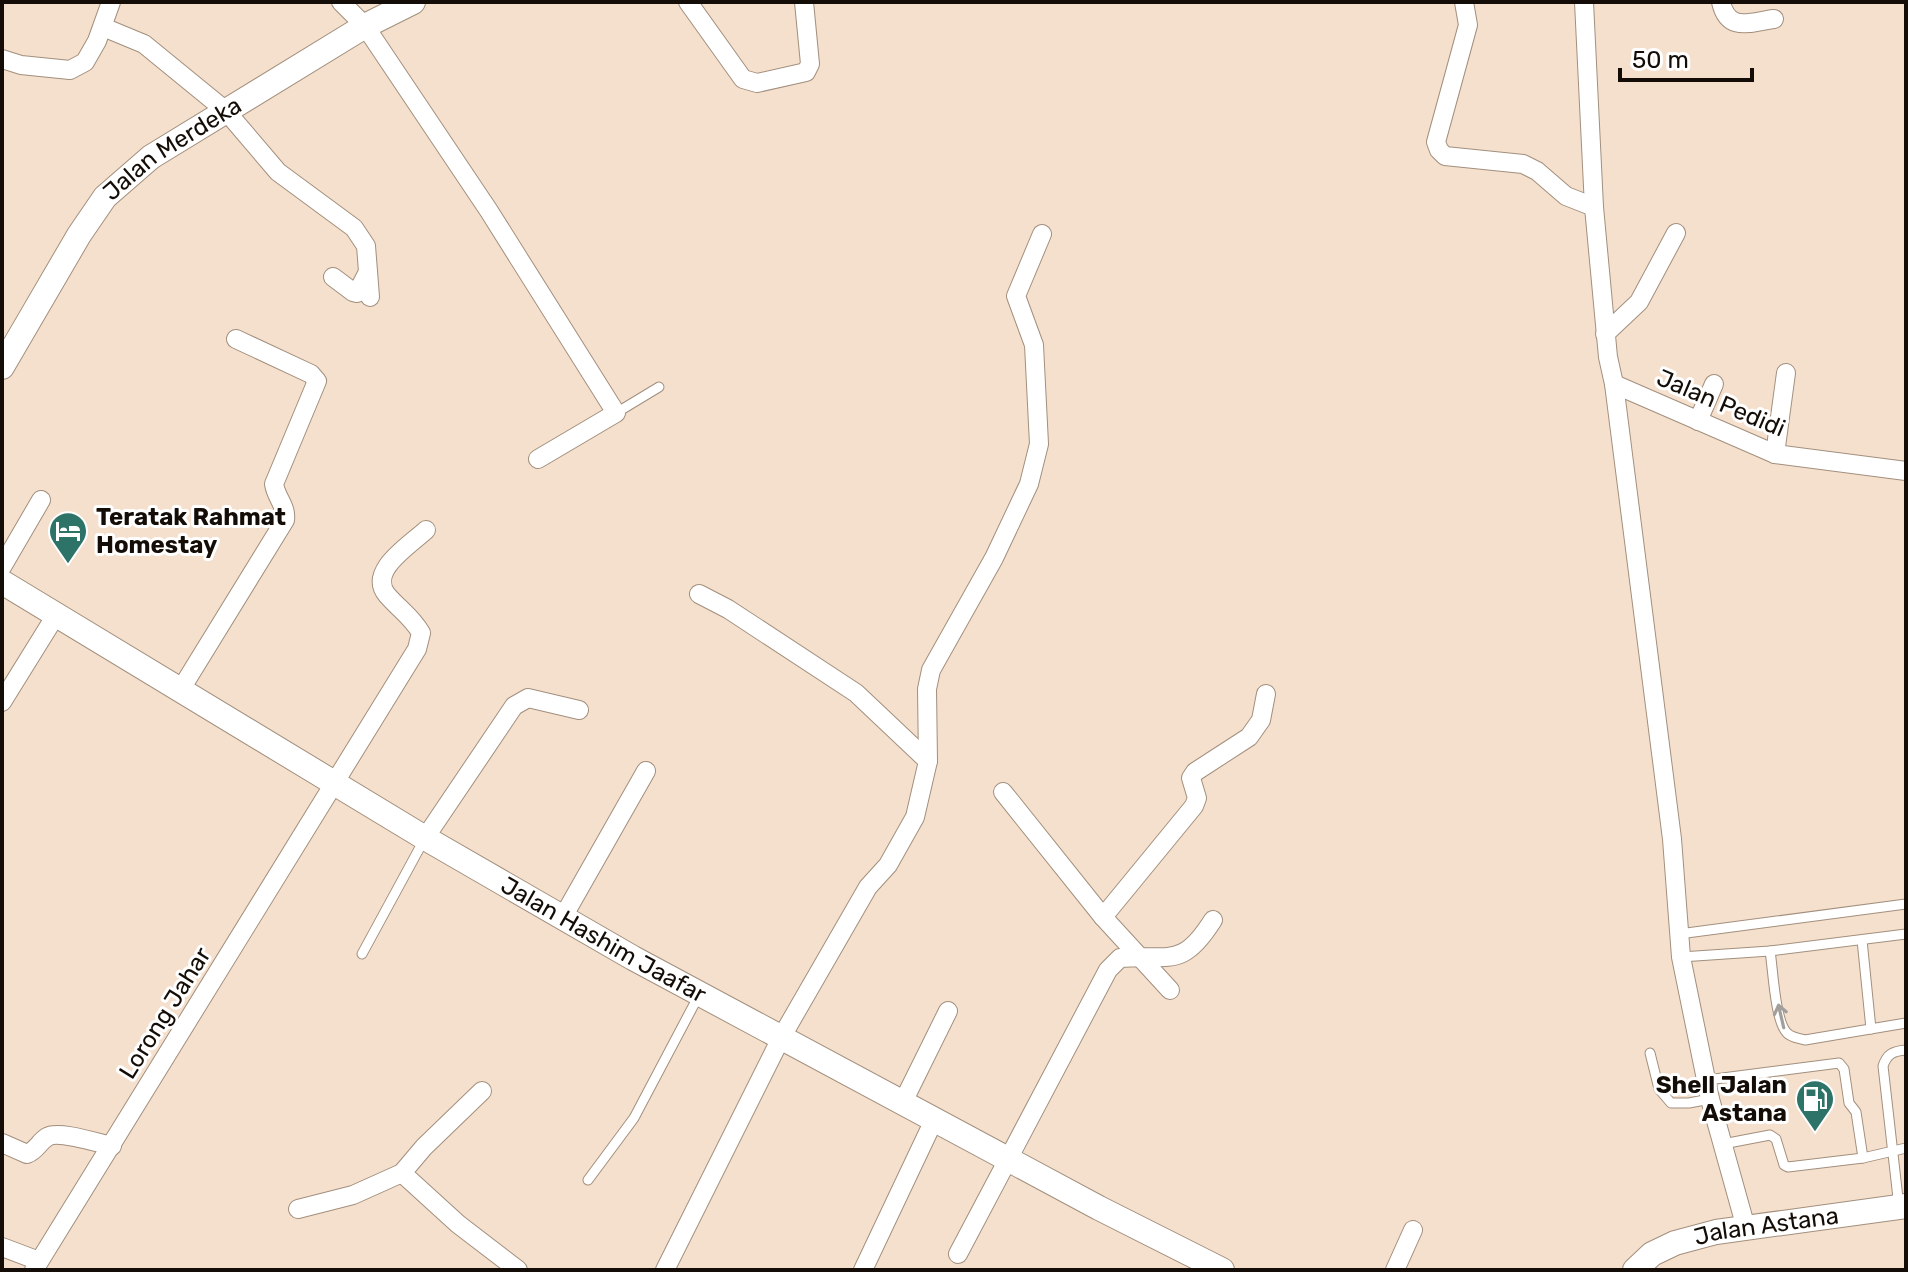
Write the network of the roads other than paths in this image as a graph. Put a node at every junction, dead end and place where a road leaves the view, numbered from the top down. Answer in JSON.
{"nodes":[{"id":1,"x":111,"y":2,"type":"edge"},
{"id":2,"x":341,"y":2,"type":"edge"},
{"id":3,"x":413,"y":2,"type":"edge"},
{"id":4,"x":688,"y":2,"type":"edge"},
{"id":5,"x":804,"y":2,"type":"edge"},
{"id":6,"x":1464,"y":2,"type":"edge"},
{"id":7,"x":1584,"y":2,"type":"edge"},
{"id":8,"x":1721,"y":2,"type":"edge"},
{"id":9,"x":1774,"y":19,"type":"dead end"},
{"id":10,"x":365,"y":26,"type":"junction"},
{"id":11,"x":103,"y":27,"type":"junction"},
{"id":12,"x":2,"y":59,"type":"edge"},
{"id":13,"x":226,"y":111,"type":"junction"},
{"id":14,"x":1594,"y":207,"type":"junction"},
{"id":15,"x":1676,"y":233,"type":"dead end"},
{"id":16,"x":1042,"y":234,"type":"dead end"},
{"id":17,"x":368,"y":272,"type":"junction"},
{"id":18,"x":333,"y":277,"type":"dead end"},
{"id":19,"x":370,"y":297,"type":"dead end"},
{"id":20,"x":1605,"y":334,"type":"junction"},
{"id":21,"x":236,"y":339,"type":"dead end"},
{"id":22,"x":2,"y":367,"type":"edge"},
{"id":23,"x":1786,"y":373,"type":"dead end"},
{"id":24,"x":1614,"y":384,"type":"junction"},
{"id":25,"x":1714,"y":384,"type":"dead end"},
{"id":26,"x":659,"y":387,"type":"dead end"},
{"id":27,"x":616,"y":413,"type":"junction"},
{"id":28,"x":1698,"y":421,"type":"junction"},
{"id":29,"x":1775,"y":454,"type":"junction"},
{"id":30,"x":538,"y":459,"type":"dead end"},
{"id":31,"x":1906,"y":471,"type":"edge"},
{"id":32,"x":41,"y":500,"type":"dead end"},
{"id":33,"x":426,"y":530,"type":"dead end"},
{"id":34,"x":2,"y":567,"type":"edge"},
{"id":35,"x":2,"y":582,"type":"edge"},
{"id":36,"x":699,"y":594,"type":"dead end"},
{"id":37,"x":56,"y":615,"type":"junction"},
{"id":38,"x":181,"y":689,"type":"junction"},
{"id":39,"x":1266,"y":694,"type":"dead end"},
{"id":40,"x":2,"y":702,"type":"edge"},
{"id":41,"x":579,"y":710,"type":"dead end"},
{"id":42,"x":928,"y":761,"type":"junction"},
{"id":43,"x":646,"y":771,"type":"dead end"},
{"id":44,"x":336,"y":782,"type":"junction"},
{"id":45,"x":1003,"y":792,"type":"dead end"},
{"id":46,"x":425,"y":838,"type":"junction"},
{"id":47,"x":1906,"y":904,"type":"edge"},
{"id":48,"x":563,"y":917,"type":"junction"},
{"id":49,"x":1103,"y":917,"type":"junction"},
{"id":50,"x":1213,"y":920,"type":"dead end"},
{"id":51,"x":1679,"y":934,"type":"junction"},
{"id":52,"x":1906,"y":934,"type":"edge"},
{"id":53,"x":1862,"y":940,"type":"junction"},
{"id":54,"x":1770,"y":951,"type":"junction"},
{"id":55,"x":362,"y":954,"type":"dead end"},
{"id":56,"x":1139,"y":956,"type":"junction"},
{"id":57,"x":1681,"y":957,"type":"junction"},
{"id":58,"x":1170,"y":990,"type":"dead end"},
{"id":59,"x":699,"y":995,"type":"junction"},
{"id":60,"x":948,"y":1011,"type":"dead end"},
{"id":61,"x":1906,"y":1023,"type":"edge"},
{"id":62,"x":1871,"y":1029,"type":"junction"},
{"id":63,"x":781,"y":1038,"type":"junction"},
{"id":64,"x":1906,"y":1050,"type":"edge"},
{"id":65,"x":1650,"y":1053,"type":"dead end"},
{"id":66,"x":1709,"y":1089,"type":"junction"},
{"id":67,"x":482,"y":1091,"type":"dead end"},
{"id":68,"x":903,"y":1102,"type":"junction"},
{"id":69,"x":934,"y":1120,"type":"junction"},
{"id":70,"x":2,"y":1143,"type":"edge"},
{"id":71,"x":1723,"y":1144,"type":"junction"},
{"id":72,"x":112,"y":1146,"type":"junction"},
{"id":73,"x":1906,"y":1148,"type":"edge"},
{"id":74,"x":1892,"y":1150,"type":"junction"},
{"id":75,"x":1863,"y":1158,"type":"junction"},
{"id":76,"x":1008,"y":1160,"type":"junction"},
{"id":77,"x":402,"y":1173,"type":"junction"},
{"id":78,"x":588,"y":1180,"type":"dead end"},
{"id":79,"x":1903,"y":1206,"type":"edge"},
{"id":80,"x":298,"y":1209,"type":"dead end"},
{"id":81,"x":1746,"y":1228,"type":"junction"},
{"id":82,"x":1413,"y":1230,"type":"dead end"},
{"id":83,"x":2,"y":1247,"type":"edge"},
{"id":84,"x":958,"y":1254,"type":"dead end"},
{"id":85,"x":37,"y":1266,"type":"edge"},
{"id":86,"x":518,"y":1270,"type":"edge"},
{"id":87,"x":665,"y":1270,"type":"edge"},
{"id":88,"x":863,"y":1270,"type":"edge"},
{"id":89,"x":1222,"y":1270,"type":"edge"},
{"id":90,"x":1395,"y":1270,"type":"edge"},
{"id":91,"x":1635,"y":1270,"type":"edge"}],
"edges":[{"from":1,"to":11,"type":"street"},
{"from":2,"to":10,"type":"street"},
{"from":3,"to":10,"type":"street","name":"Jalan Merdeka"},
{"from":4,"to":5,"type":"street"},
{"from":6,"to":14,"type":"street"},
{"from":7,"to":14,"type":"street"},
{"from":8,"to":9,"type":"street"},
{"from":10,"to":13,"type":"street","name":"Jalan Merdeka"},
{"from":10,"to":27,"type":"street"},
{"from":11,"to":12,"type":"street"},
{"from":11,"to":13,"type":"street"},
{"from":13,"to":17,"type":"street"},
{"from":13,"to":22,"type":"street","name":"Jalan Merdeka"},
{"from":14,"to":20,"type":"street"},
{"from":15,"to":20,"type":"street"},
{"from":16,"to":42,"type":"street"},
{"from":17,"to":18,"type":"street"},
{"from":17,"to":19,"type":"street"},
{"from":20,"to":24,"type":"street"},
{"from":21,"to":38,"type":"street"},
{"from":23,"to":29,"type":"street"},
{"from":24,"to":28,"type":"street","name":"Jalan Pedidi"},
{"from":24,"to":51,"type":"street"},
{"from":25,"to":28,"type":"street"},
{"from":26,"to":27,"type":"lane"},
{"from":27,"to":30,"type":"street"},
{"from":28,"to":29,"type":"street","name":"Jalan Pedidi"},
{"from":29,"to":31,"type":"street","name":"Jalan Pedidi"},
{"from":32,"to":34,"type":"street"},
{"from":33,"to":44,"type":"street","name":"Lorong Jahar"},
{"from":35,"to":37,"type":"street","name":"Jalan Hashim Jaafar"},
{"from":36,"to":42,"type":"street"},
{"from":37,"to":38,"type":"street","name":"Jalan Hashim Jaafar"},
{"from":37,"to":40,"type":"street"},
{"from":38,"to":44,"type":"street","name":"Jalan Hashim Jaafar"},
{"from":39,"to":49,"type":"street"},
{"from":41,"to":46,"type":"street"},
{"from":42,"to":63,"type":"street"},
{"from":43,"to":48,"type":"street"},
{"from":44,"to":46,"type":"street","name":"Jalan Hashim Jaafar"},
{"from":44,"to":72,"type":"street","name":"Lorong Jahar"},
{"from":45,"to":49,"type":"street"},
{"from":46,"to":48,"type":"street","name":"Jalan Hashim Jaafar"},
{"from":46,"to":55,"type":"lane"},
{"from":47,"to":51,"type":"lane"},
{"from":48,"to":59,"type":"street","name":"Jalan Hashim Jaafar"},
{"from":49,"to":56,"type":"street"},
{"from":50,"to":56,"type":"street"},
{"from":51,"to":57,"type":"street"},
{"from":52,"to":53,"type":"lane"},
{"from":53,"to":54,"type":"lane"},
{"from":53,"to":62,"type":"lane"},
{"from":54,"to":57,"type":"lane"},
{"from":62,"to":54,"type":"lane","one_way":true},
{"from":56,"to":58,"type":"street"},
{"from":56,"to":76,"type":"street"},
{"from":57,"to":66,"type":"street"},
{"from":59,"to":63,"type":"street","name":"Jalan Hashim Jaafar"},
{"from":59,"to":78,"type":"lane"},
{"from":60,"to":68,"type":"street"},
{"from":61,"to":62,"type":"lane"},
{"from":63,"to":68,"type":"street","name":"Jalan Hashim Jaafar"},
{"from":63,"to":87,"type":"street"},
{"from":64,"to":74,"type":"lane"},
{"from":65,"to":66,"type":"lane"},
{"from":66,"to":71,"type":"street"},
{"from":66,"to":75,"type":"lane"},
{"from":67,"to":77,"type":"street"},
{"from":68,"to":69,"type":"street","name":"Jalan Hashim Jaafar"},
{"from":69,"to":76,"type":"street","name":"Jalan Hashim Jaafar"},
{"from":69,"to":88,"type":"street"},
{"from":70,"to":72,"type":"street"},
{"from":71,"to":75,"type":"lane"},
{"from":71,"to":81,"type":"street"},
{"from":72,"to":85,"type":"street","name":"Lorong Jahar"},
{"from":73,"to":74,"type":"lane"},
{"from":74,"to":75,"type":"lane"},
{"from":74,"to":79,"type":"lane"},
{"from":76,"to":84,"type":"street"},
{"from":76,"to":89,"type":"street","name":"Jalan Hashim Jaafar"},
{"from":77,"to":80,"type":"street"},
{"from":77,"to":86,"type":"street"},
{"from":79,"to":81,"type":"street","name":"Jalan Astana"},
{"from":81,"to":91,"type":"street","name":"Jalan Astana"},
{"from":82,"to":90,"type":"street"},
{"from":83,"to":85,"type":"street"}]}
